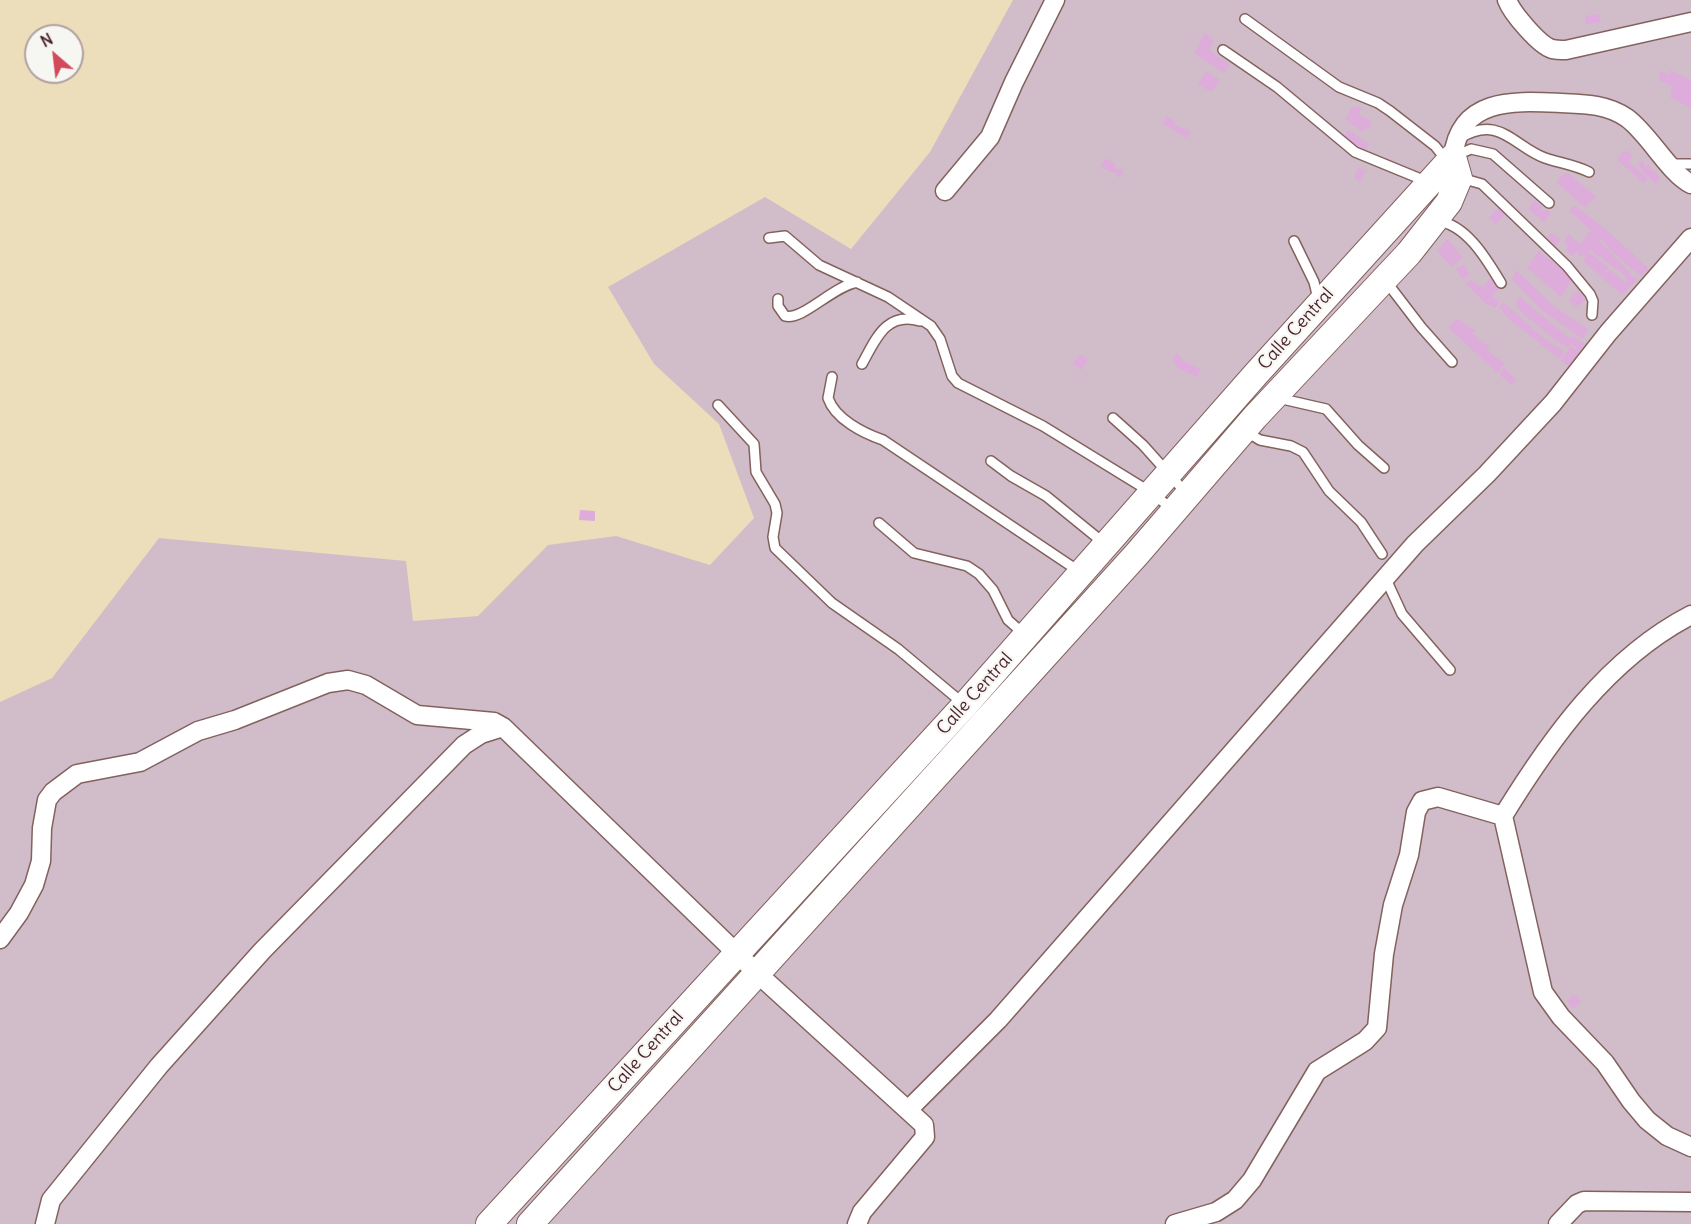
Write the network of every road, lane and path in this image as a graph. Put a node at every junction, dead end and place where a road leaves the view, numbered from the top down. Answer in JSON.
{"nodes":[{"id":1,"x":1055,"y":0,"type":"edge"},
{"id":2,"x":1507,"y":0,"type":"edge"},
{"id":3,"x":1245,"y":18,"type":"dead end"},
{"id":4,"x":1691,"y":22,"type":"edge"},
{"id":5,"x":1223,"y":50,"type":"dead end"},
{"id":6,"x":1453,"y":160,"type":"junction"},
{"id":7,"x":1671,"y":164,"type":"junction"},
{"id":8,"x":1691,"y":164,"type":"edge"},
{"id":9,"x":1589,"y":172,"type":"dead end"},
{"id":10,"x":1428,"y":182,"type":"junction"},
{"id":11,"x":1691,"y":184,"type":"edge"},
{"id":12,"x":945,"y":191,"type":"dead end"},
{"id":13,"x":1549,"y":203,"type":"dead end"},
{"id":14,"x":1434,"y":221,"type":"junction"},
{"id":15,"x":770,"y":238,"type":"dead end"},
{"id":16,"x":1691,"y":238,"type":"edge"},
{"id":17,"x":1294,"y":241,"type":"dead end"},
{"id":18,"x":1384,"y":279,"type":"junction"},
{"id":19,"x":858,"y":281,"type":"junction"},
{"id":20,"x":1501,"y":283,"type":"dead end"},
{"id":21,"x":778,"y":299,"type":"dead end"},
{"id":22,"x":1318,"y":304,"type":"junction"},
{"id":23,"x":1592,"y":315,"type":"dead end"},
{"id":24,"x":925,"y":323,"type":"junction"},
{"id":25,"x":1452,"y":362,"type":"dead end"},
{"id":26,"x":862,"y":364,"type":"dead end"},
{"id":27,"x":832,"y":377,"type":"dead end"},
{"id":28,"x":1274,"y":397,"type":"junction"},
{"id":29,"x":717,"y":405,"type":"dead end"},
{"id":30,"x":1113,"y":418,"type":"dead end"},
{"id":31,"x":1244,"y":430,"type":"junction"},
{"id":32,"x":991,"y":461,"type":"dead end"},
{"id":33,"x":1384,"y":468,"type":"dead end"},
{"id":34,"x":1160,"y":484,"type":"junction"},
{"id":35,"x":1181,"y":503,"type":"junction"},
{"id":36,"x":879,"y":523,"type":"dead end"},
{"id":37,"x":1107,"y":545,"type":"junction"},
{"id":38,"x":1382,"y":554,"type":"dead end"},
{"id":39,"x":1082,"y":573,"type":"junction"},
{"id":40,"x":1385,"y":577,"type":"junction"},
{"id":41,"x":1691,"y":615,"type":"edge"},
{"id":42,"x":1026,"y":636,"type":"junction"},
{"id":43,"x":1450,"y":670,"type":"dead end"},
{"id":44,"x":965,"y":705,"type":"junction"},
{"id":45,"x":503,"y":728,"type":"junction"},
{"id":46,"x":1503,"y":816,"type":"junction"},
{"id":47,"x":0,"y":939,"type":"edge"},
{"id":48,"x":736,"y":953,"type":"junction"},
{"id":49,"x":758,"y":974,"type":"junction"},
{"id":50,"x":909,"y":1109,"type":"junction"},
{"id":51,"x":1691,"y":1147,"type":"edge"},
{"id":52,"x":1691,"y":1202,"type":"edge"},
{"id":53,"x":45,"y":1224,"type":"edge"},
{"id":54,"x":489,"y":1224,"type":"edge"},
{"id":55,"x":530,"y":1224,"type":"edge"},
{"id":56,"x":857,"y":1224,"type":"edge"},
{"id":57,"x":1174,"y":1224,"type":"edge"},
{"id":58,"x":1558,"y":1224,"type":"edge"}],
"edges":[{"from":1,"to":12,"type":"street"},
{"from":2,"to":4,"type":"street"},
{"from":3,"to":6,"type":"lane"},
{"from":5,"to":10,"type":"lane"},
{"from":6,"to":7,"type":"street","name":"Calle Central"},
{"from":6,"to":9,"type":"lane"},
{"from":6,"to":10,"type":"street","name":"Calle Central"},
{"from":6,"to":13,"type":"lane"},
{"from":6,"to":14,"type":"street","name":"Calle Central"},
{"from":6,"to":23,"type":"lane"},
{"from":7,"to":8,"type":"lane"},
{"from":7,"to":11,"type":"street","name":"Calle Central"},
{"from":10,"to":22,"type":"street","name":"Calle Central"},
{"from":14,"to":18,"type":"street","name":"Calle Central"},
{"from":14,"to":20,"type":"lane"},
{"from":15,"to":19,"type":"lane"},
{"from":16,"to":40,"type":"street"},
{"from":17,"to":22,"type":"lane"},
{"from":18,"to":25,"type":"lane"},
{"from":18,"to":28,"type":"street","name":"Calle Central"},
{"from":19,"to":21,"type":"lane"},
{"from":19,"to":24,"type":"lane"},
{"from":22,"to":34,"type":"street","name":"Calle Central"},
{"from":24,"to":26,"type":"lane"},
{"from":24,"to":34,"type":"lane"},
{"from":27,"to":39,"type":"lane"},
{"from":28,"to":31,"type":"street","name":"Calle Central"},
{"from":28,"to":33,"type":"lane"},
{"from":29,"to":44,"type":"lane"},
{"from":30,"to":34,"type":"lane"},
{"from":31,"to":35,"type":"street","name":"Calle Central"},
{"from":31,"to":38,"type":"lane"},
{"from":32,"to":37,"type":"lane"},
{"from":34,"to":35,"type":"lane"},
{"from":34,"to":35,"type":"lane"},
{"from":34,"to":37,"type":"street","name":"Calle Central"},
{"from":35,"to":49,"type":"street","name":"Calle Central"},
{"from":36,"to":42,"type":"lane"},
{"from":37,"to":39,"type":"street","name":"Calle Central"},
{"from":39,"to":42,"type":"street","name":"Calle Central"},
{"from":40,"to":43,"type":"lane"},
{"from":40,"to":50,"type":"street"},
{"from":41,"to":46,"type":"street"},
{"from":42,"to":44,"type":"street","name":"Calle Central"},
{"from":44,"to":48,"type":"street","name":"Calle Central"},
{"from":45,"to":47,"type":"street"},
{"from":45,"to":48,"type":"street"},
{"from":45,"to":53,"type":"street"},
{"from":46,"to":51,"type":"street"},
{"from":46,"to":57,"type":"street"},
{"from":48,"to":49,"type":"street"},
{"from":48,"to":54,"type":"street","name":"Calle Central"},
{"from":49,"to":50,"type":"street"},
{"from":49,"to":55,"type":"street","name":"Calle Central"},
{"from":50,"to":56,"type":"street"},
{"from":52,"to":58,"type":"street"}]}
